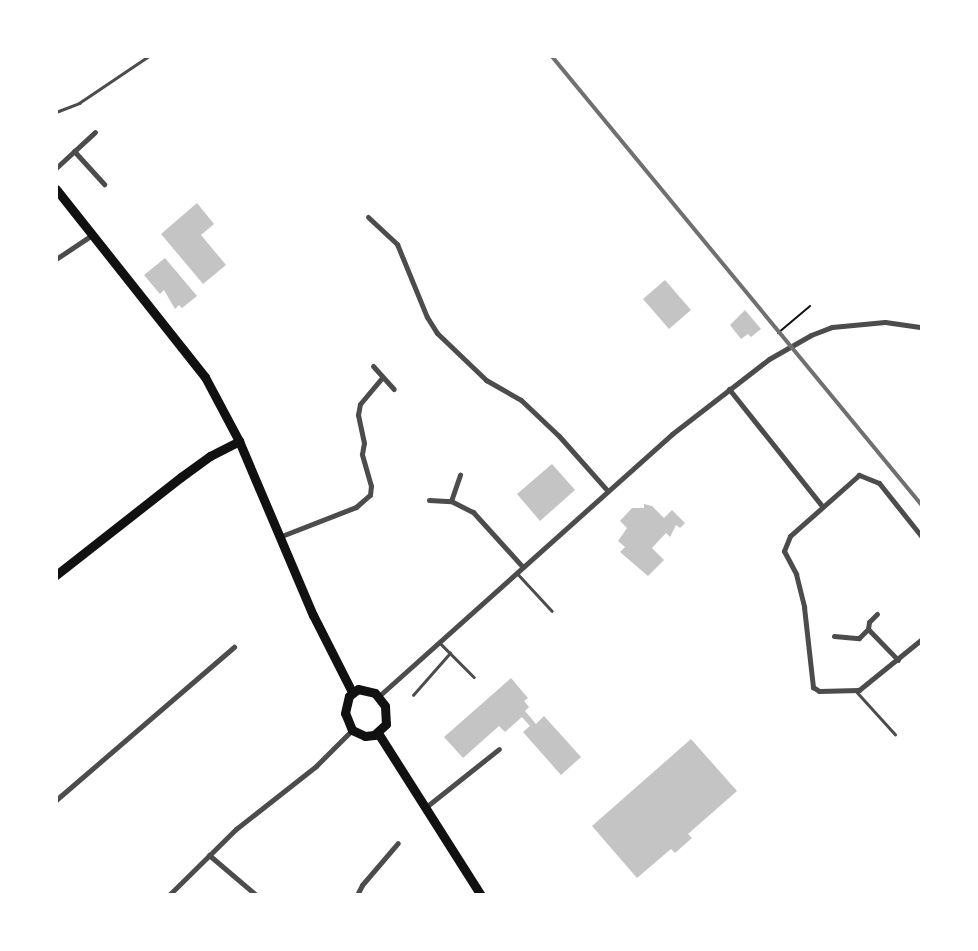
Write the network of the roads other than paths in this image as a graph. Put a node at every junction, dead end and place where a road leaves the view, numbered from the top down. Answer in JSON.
{"nodes":[{"id":1,"x":149,"y":56,"type":"edge"},
{"id":2,"x":56,"y":111,"type":"edge"},
{"id":3,"x":95,"y":132,"type":"dead end"},
{"id":4,"x":74,"y":151,"type":"junction"},
{"id":5,"x":56,"y":168,"type":"edge"},
{"id":6,"x":104,"y":184,"type":"dead end"},
{"id":7,"x":56,"y":189,"type":"edge"},
{"id":8,"x":368,"y":217,"type":"dead end"},
{"id":9,"x":92,"y":235,"type":"junction"},
{"id":10,"x":56,"y":259,"type":"edge"},
{"id":11,"x":922,"y":327,"type":"edge"},
{"id":12,"x":373,"y":366,"type":"dead end"},
{"id":13,"x":383,"y":377,"type":"junction"},
{"id":14,"x":729,"y":388,"type":"junction"},
{"id":15,"x":394,"y":389,"type":"dead end"},
{"id":16,"x":239,"y":441,"type":"junction"},
{"id":17,"x":460,"y":475,"type":"dead end"},
{"id":18,"x":607,"y":490,"type":"junction"},
{"id":19,"x":429,"y":500,"type":"dead end"},
{"id":20,"x":451,"y":501,"type":"junction"},
{"id":21,"x":822,"y":506,"type":"junction"},
{"id":22,"x":279,"y":537,"type":"junction"},
{"id":23,"x":922,"y":537,"type":"edge"},
{"id":24,"x":522,"y":566,"type":"junction"},
{"id":25,"x":516,"y":572,"type":"junction"},
{"id":26,"x":56,"y":575,"type":"edge"},
{"id":27,"x":552,"y":611,"type":"dead end"},
{"id":28,"x":877,"y":614,"type":"dead end"},
{"id":29,"x":868,"y":629,"type":"junction"},
{"id":30,"x":834,"y":636,"type":"dead end"},
{"id":31,"x":922,"y":639,"type":"edge"},
{"id":32,"x":439,"y":642,"type":"junction"},
{"id":33,"x":234,"y":647,"type":"dead end"},
{"id":34,"x":450,"y":653,"type":"junction"},
{"id":35,"x":898,"y":660,"type":"junction"},
{"id":36,"x":474,"y":677,"type":"dead end"},
{"id":37,"x":856,"y":690,"type":"junction"},
{"id":38,"x":352,"y":692,"type":"junction"},
{"id":39,"x":413,"y":695,"type":"dead end"},
{"id":40,"x":379,"y":696,"type":"junction"},
{"id":41,"x":352,"y":730,"type":"junction"},
{"id":42,"x":378,"y":733,"type":"junction"},
{"id":43,"x":895,"y":734,"type":"dead end"},
{"id":44,"x":499,"y":749,"type":"dead end"},
{"id":45,"x":56,"y":800,"type":"edge"},
{"id":46,"x":426,"y":807,"type":"junction"},
{"id":47,"x":398,"y":843,"type":"dead end"},
{"id":48,"x":209,"y":855,"type":"junction"},
{"id":49,"x":169,"y":895,"type":"edge"},
{"id":50,"x":256,"y":895,"type":"edge"},
{"id":51,"x":357,"y":895,"type":"edge"},
{"id":52,"x":481,"y":895,"type":"edge"}],
"edges":[{"from":1,"to":2,"type":"lane"},
{"from":3,"to":4,"type":"street"},
{"from":4,"to":5,"type":"street"},
{"from":4,"to":6,"type":"street"},
{"from":7,"to":9,"type":"main road"},
{"from":8,"to":18,"type":"street"},
{"from":9,"to":10,"type":"street"},
{"from":9,"to":16,"type":"main road"},
{"from":11,"to":14,"type":"street"},
{"from":12,"to":13,"type":"street"},
{"from":13,"to":15,"type":"street"},
{"from":13,"to":22,"type":"street"},
{"from":14,"to":18,"type":"street"},
{"from":14,"to":21,"type":"street"},
{"from":16,"to":22,"type":"main road"},
{"from":16,"to":26,"type":"main road"},
{"from":17,"to":20,"type":"street"},
{"from":18,"to":24,"type":"street"},
{"from":19,"to":20,"type":"street"},
{"from":20,"to":24,"type":"street"},
{"from":21,"to":23,"type":"street"},
{"from":21,"to":37,"type":"street"},
{"from":22,"to":38,"type":"main road"},
{"from":24,"to":25,"type":"street"},
{"from":25,"to":27,"type":"lane"},
{"from":25,"to":32,"type":"street"},
{"from":28,"to":29,"type":"street"},
{"from":29,"to":30,"type":"street"},
{"from":29,"to":35,"type":"street"},
{"from":31,"to":35,"type":"street"},
{"from":32,"to":34,"type":"lane"},
{"from":32,"to":40,"type":"street"},
{"from":33,"to":45,"type":"street"},
{"from":34,"to":36,"type":"lane"},
{"from":34,"to":39,"type":"lane"},
{"from":35,"to":37,"type":"street"},
{"from":37,"to":43,"type":"lane"},
{"from":38,"to":40,"type":"main road"},
{"from":38,"to":41,"type":"main road"},
{"from":40,"to":42,"type":"main road"},
{"from":41,"to":42,"type":"main road"},
{"from":41,"to":48,"type":"street"},
{"from":42,"to":46,"type":"main road"},
{"from":44,"to":46,"type":"street"},
{"from":46,"to":52,"type":"main road"},
{"from":47,"to":51,"type":"street"},
{"from":48,"to":49,"type":"street"},
{"from":48,"to":50,"type":"street"}]}
